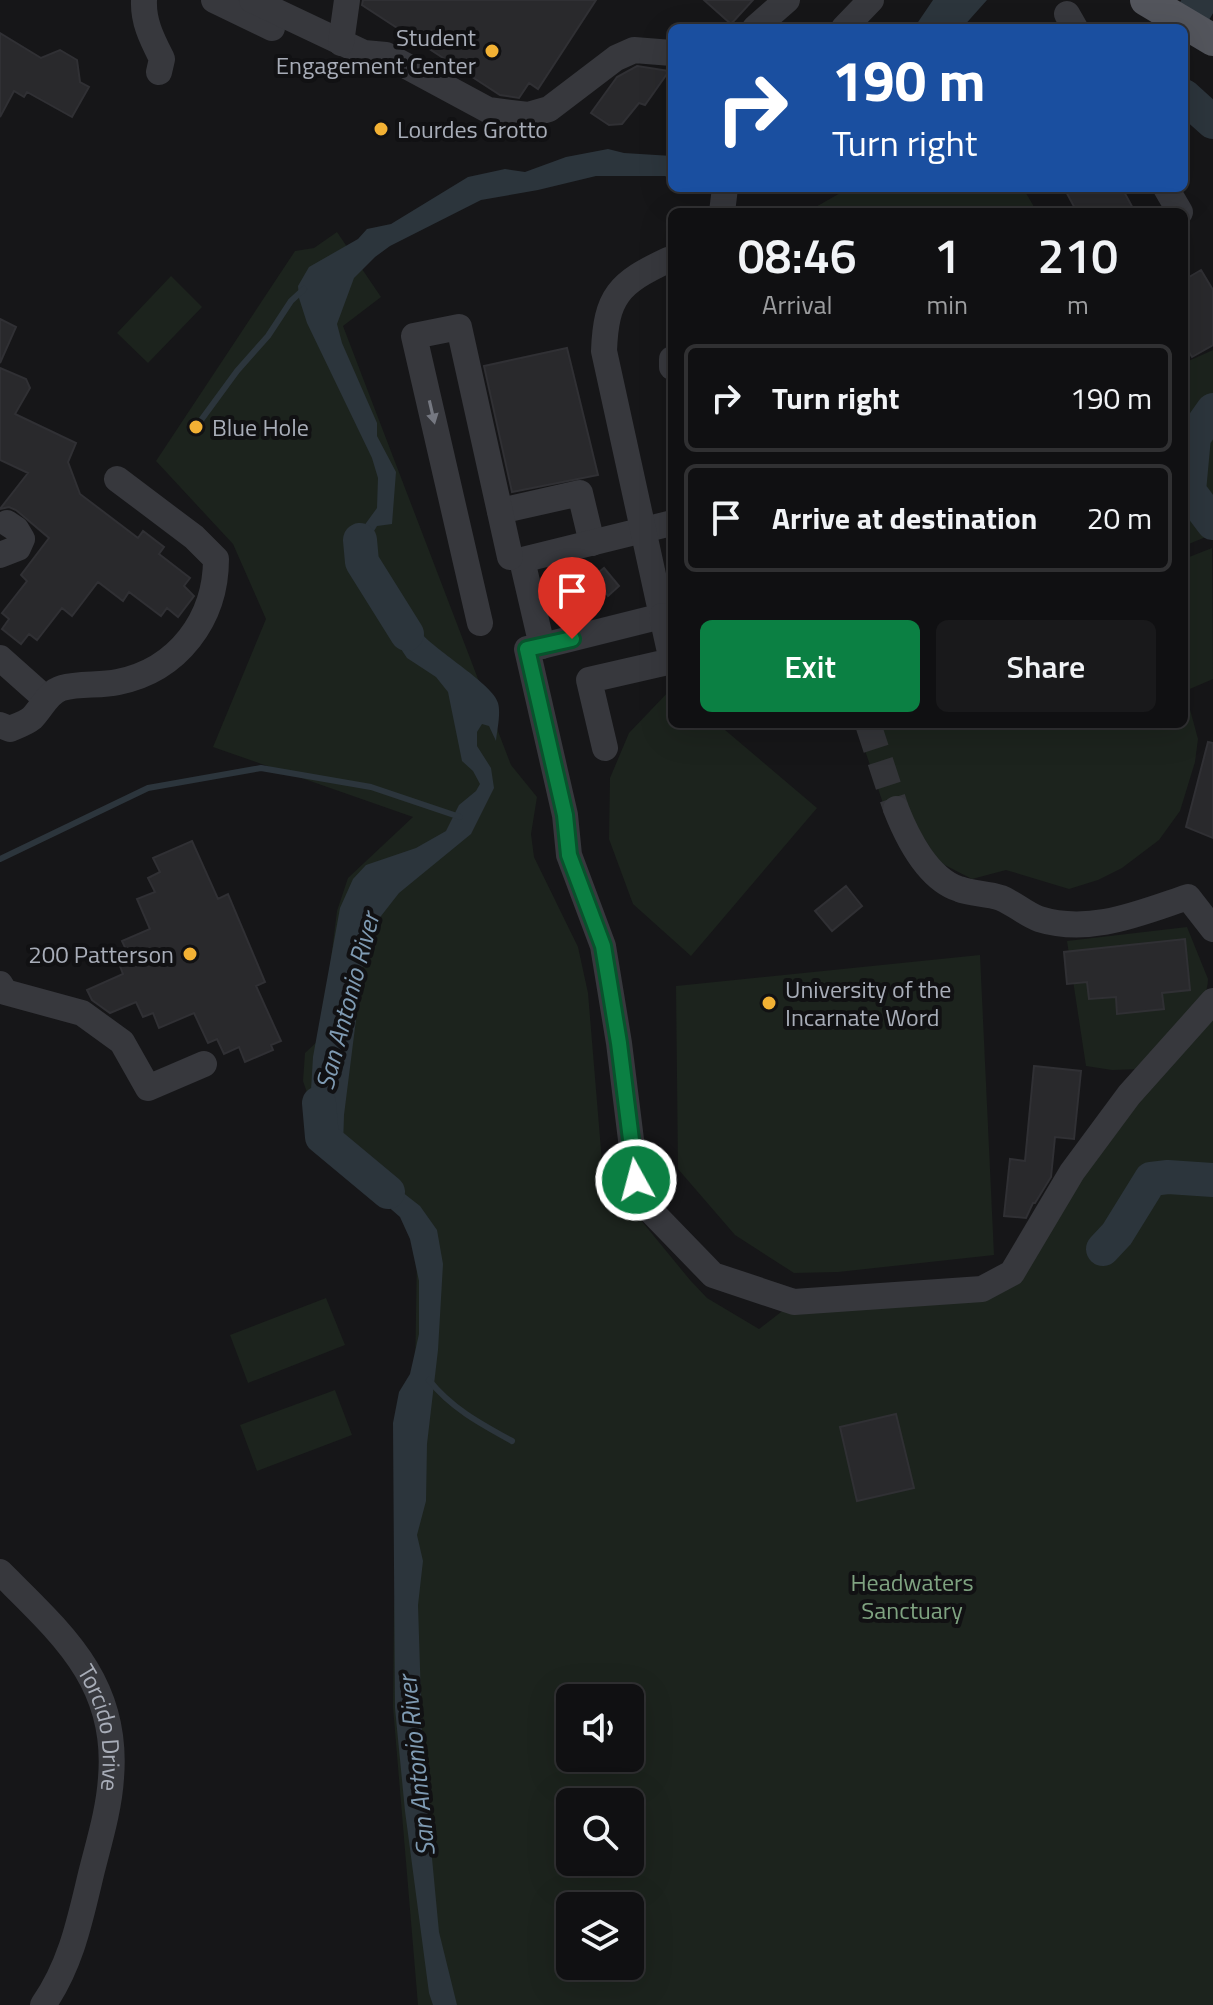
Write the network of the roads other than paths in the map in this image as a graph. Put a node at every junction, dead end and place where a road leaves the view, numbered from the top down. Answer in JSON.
{"nodes":[{"id":1,"x":144,"y":0,"type":"edge"},
{"id":2,"x":214,"y":0,"type":"edge"},
{"id":3,"x":252,"y":0,"type":"edge"},
{"id":4,"x":347,"y":0,"type":"edge"},
{"id":5,"x":787,"y":0,"type":"edge"},
{"id":6,"x":871,"y":0,"type":"edge"},
{"id":7,"x":1146,"y":0,"type":"edge"},
{"id":8,"x":760,"y":24,"type":"edge"},
{"id":9,"x":848,"y":24,"type":"edge"},
{"id":10,"x":1185,"y":24,"type":"edge"},
{"id":11,"x":1188,"y":26,"type":"edge"},
{"id":12,"x":1213,"y":40,"type":"edge"},
{"id":13,"x":338,"y":42,"type":"junction"},
{"id":14,"x":668,"y":53,"type":"edge"},
{"id":15,"x":159,"y":72,"type":"dead end"},
{"id":16,"x":668,"y":260,"type":"dead end"},
{"id":17,"x":117,"y":479,"type":"dead end"},
{"id":18,"x":500,"y":511,"type":"junction"},
{"id":19,"x":7,"y":523,"type":"dead end"},
{"id":20,"x":668,"y":524,"type":"edge"},
{"id":21,"x":643,"y":531,"type":"junction"},
{"id":22,"x":592,"y":543,"type":"junction"},
{"id":23,"x":0,"y":555,"type":"edge"},
{"id":24,"x":516,"y":559,"type":"junction"},
{"id":25,"x":467,"y":567,"type":"junction"},
{"id":26,"x":662,"y":616,"type":"junction"},
{"id":27,"x":480,"y":623,"type":"dead end"},
{"id":28,"x":530,"y":640,"type":"junction"},
{"id":29,"x":668,"y":643,"type":"edge"},
{"id":30,"x":0,"y":658,"type":"edge"},
{"id":31,"x":668,"y":662,"type":"edge"},
{"id":32,"x":46,"y":699,"type":"junction"},
{"id":33,"x":0,"y":725,"type":"edge"},
{"id":34,"x":605,"y":748,"type":"dead end"},
{"id":35,"x":896,"y":809,"type":"tunnel mouth"},
{"id":36,"x":1213,"y":929,"type":"edge"},
{"id":37,"x":0,"y":984,"type":"edge"},
{"id":38,"x":1213,"y":1001,"type":"edge"},
{"id":39,"x":204,"y":1064,"type":"dead end"},
{"id":40,"x":0,"y":1572,"type":"edge"},
{"id":41,"x":43,"y":2005,"type":"edge"}],
"edges":[{"from":1,"to":15,"type":"street"},
{"from":2,"to":13,"type":"street"},
{"from":3,"to":13,"type":"street"},
{"from":4,"to":13,"type":"street"},
{"from":5,"to":8,"type":"street"},
{"from":6,"to":9,"type":"street"},
{"from":7,"to":10,"type":"main road"},
{"from":11,"to":12,"type":"main road"},
{"from":13,"to":14,"type":"street"},
{"from":16,"to":21,"type":"street"},
{"from":17,"to":32,"type":"street"},
{"from":18,"to":22,"type":"street"},
{"from":18,"to":24,"type":"street"},
{"from":18,"to":25,"type":"street","one_way":true},
{"from":19,"to":23,"type":"street"},
{"from":20,"to":21,"type":"street"},
{"from":21,"to":22,"type":"street"},
{"from":21,"to":26,"type":"street"},
{"from":22,"to":24,"type":"street"},
{"from":24,"to":25,"type":"street"},
{"from":24,"to":28,"type":"street"},
{"from":25,"to":27,"type":"street"},
{"from":26,"to":28,"type":"street"},
{"from":26,"to":29,"type":"street"},
{"from":28,"to":38,"type":"street"},
{"from":30,"to":32,"type":"street"},
{"from":31,"to":34,"type":"street"},
{"from":32,"to":33,"type":"street"},
{"from":35,"to":36,"type":"street"},
{"from":37,"to":39,"type":"street"},
{"from":40,"to":41,"type":"street","name":"Torcido Drive"}]}
